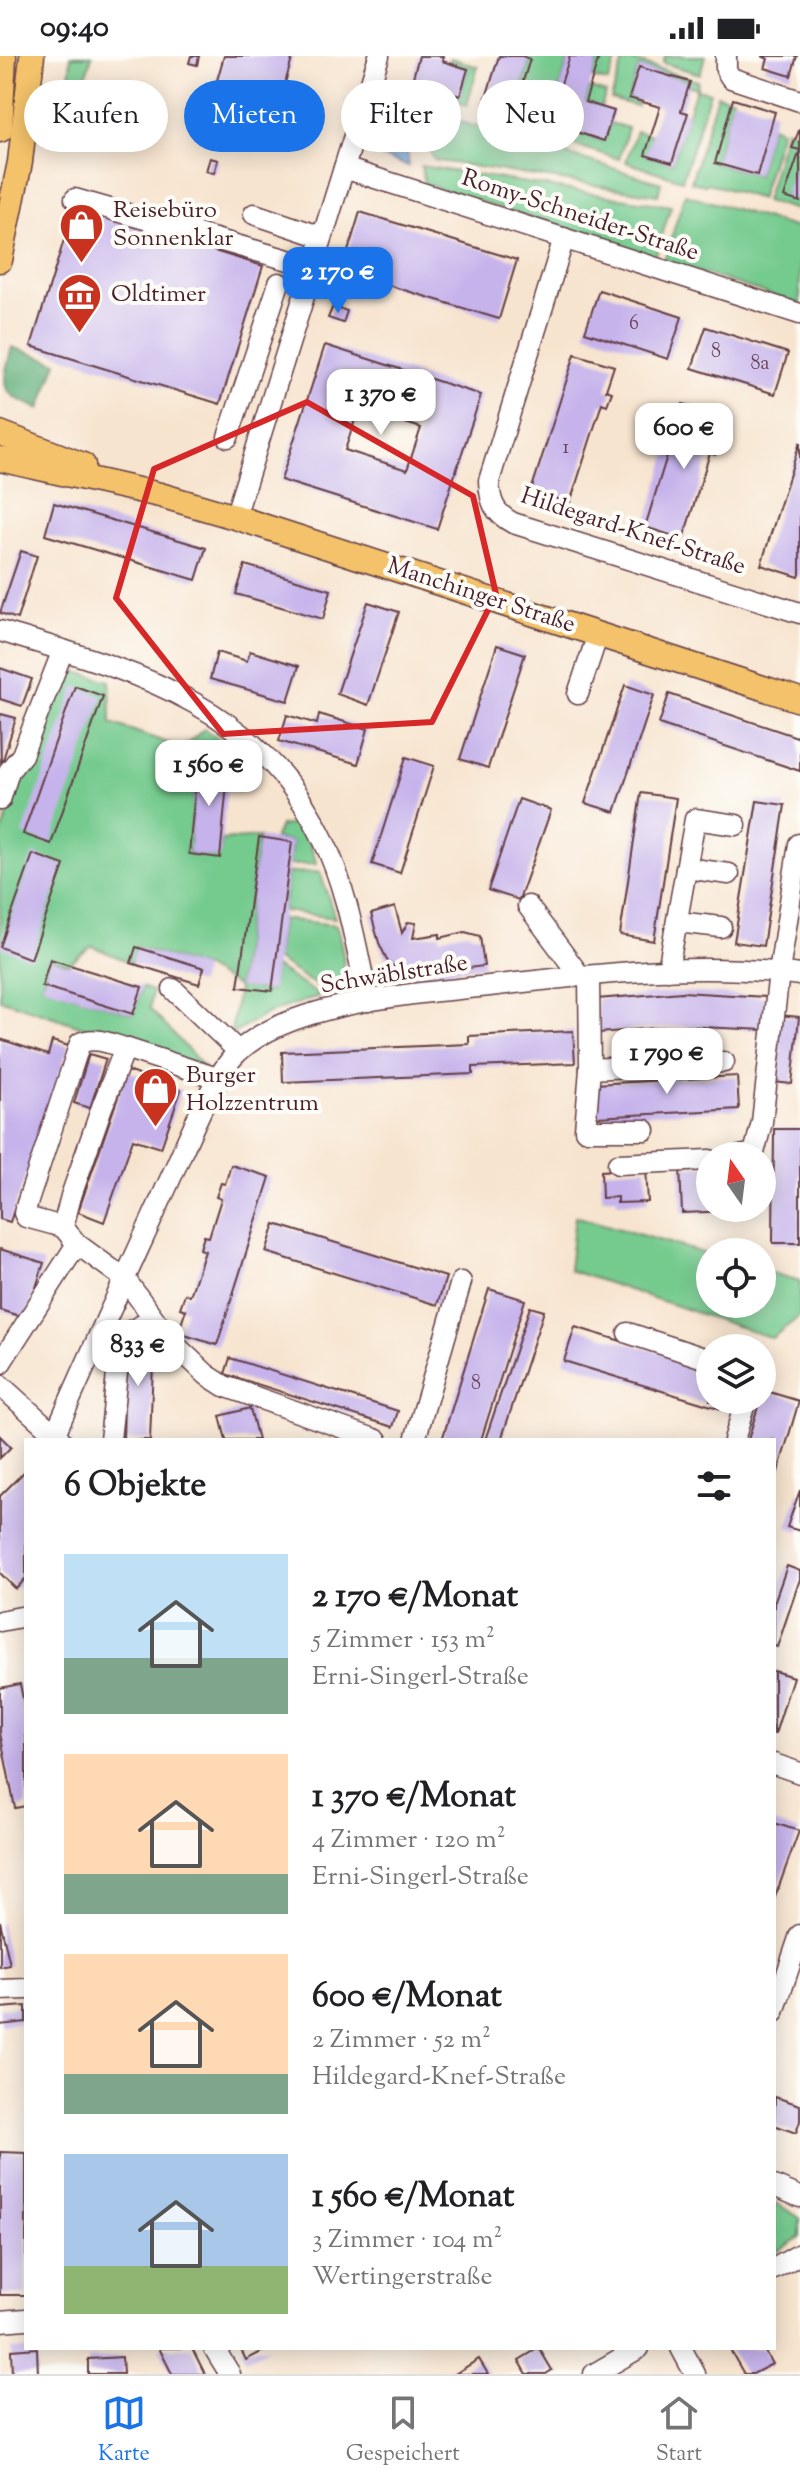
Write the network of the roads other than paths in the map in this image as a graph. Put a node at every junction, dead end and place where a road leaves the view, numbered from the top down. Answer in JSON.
{"nodes":[{"id":1,"x":32,"y":56,"type":"edge"},
{"id":2,"x":379,"y":56,"type":"edge"},
{"id":3,"x":726,"y":56,"type":"edge"},
{"id":4,"x":2,"y":72,"type":"edge"},
{"id":5,"x":800,"y":101,"type":"edge"},
{"id":6,"x":0,"y":130,"type":"edge"},
{"id":7,"x":344,"y":168,"type":"junction"},
{"id":8,"x":75,"y":199,"type":"dead end"},
{"id":9,"x":254,"y":214,"type":"dead end"},
{"id":10,"x":322,"y":237,"type":"junction"},
{"id":11,"x":564,"y":238,"type":"junction"},
{"id":12,"x":0,"y":260,"type":"edge"},
{"id":13,"x":313,"y":267,"type":"junction"},
{"id":14,"x":279,"y":283,"type":"dead end"},
{"id":15,"x":800,"y":314,"type":"edge"},
{"id":16,"x":0,"y":433,"type":"edge"},
{"id":17,"x":228,"y":437,"type":"dead end"},
{"id":18,"x":0,"y":459,"type":"edge"},
{"id":19,"x":160,"y":495,"type":"junction"},
{"id":20,"x":235,"y":517,"type":"junction"},
{"id":21,"x":800,"y":613,"type":"edge"},
{"id":22,"x":0,"y":631,"type":"edge"},
{"id":23,"x":598,"y":634,"type":"junction"},
{"id":24,"x":63,"y":650,"type":"junction"},
{"id":25,"x":578,"y":694,"type":"dead end"},
{"id":26,"x":800,"y":700,"type":"edge"},
{"id":27,"x":0,"y":800,"type":"edge"},
{"id":28,"x":736,"y":825,"type":"dead end"},
{"id":29,"x":799,"y":844,"type":"edge"},
{"id":30,"x":686,"y":868,"type":"junction"},
{"id":31,"x":798,"y":869,"type":"edge"},
{"id":32,"x":729,"y":874,"type":"dead end"},
{"id":33,"x":528,"y":906,"type":"dead end"},
{"id":34,"x":793,"y":921,"type":"edge"},
{"id":35,"x":677,"y":922,"type":"junction"},
{"id":36,"x":721,"y":927,"type":"dead end"},
{"id":37,"x":668,"y":970,"type":"junction"},
{"id":38,"x":779,"y":972,"type":"junction"},
{"id":39,"x":800,"y":975,"type":"edge"},
{"id":40,"x":584,"y":976,"type":"junction"},
{"id":41,"x":173,"y":989,"type":"dead end"},
{"id":42,"x":368,"y":1001,"type":"junction"},
{"id":43,"x":125,"y":1048,"type":"junction"},
{"id":44,"x":238,"y":1051,"type":"junction"},
{"id":45,"x":724,"y":1062,"type":"dead end"},
{"id":46,"x":590,"y":1069,"type":"junction"},
{"id":47,"x":220,"y":1079,"type":"junction"},
{"id":48,"x":645,"y":1130,"type":"dead end"},
{"id":49,"x":753,"y":1142,"type":"edge"},
{"id":50,"x":696,"y":1161,"type":"edge"},
{"id":51,"x":618,"y":1164,"type":"dead end"},
{"id":52,"x":63,"y":1227,"type":"junction"},
{"id":53,"x":77,"y":1244,"type":"junction"},
{"id":54,"x":125,"y":1279,"type":"junction"},
{"id":55,"x":461,"y":1282,"type":"dead end"},
{"id":56,"x":154,"y":1319,"type":"junction"},
{"id":57,"x":628,"y":1333,"type":"dead end"},
{"id":58,"x":696,"y":1355,"type":"edge"},
{"id":59,"x":0,"y":1364,"type":"edge"},
{"id":60,"x":0,"y":1385,"type":"edge"},
{"id":61,"x":742,"y":1414,"type":"edge"},
{"id":62,"x":58,"y":1437,"type":"edge"},
{"id":63,"x":110,"y":1438,"type":"edge"},
{"id":64,"x":371,"y":1438,"type":"edge"},
{"id":65,"x":416,"y":1438,"type":"edge"},
{"id":66,"x":735,"y":1438,"type":"edge"},
{"id":67,"x":24,"y":1616,"type":"edge"},
{"id":68,"x":0,"y":1621,"type":"edge"},
{"id":69,"x":776,"y":1765,"type":"edge"},
{"id":70,"x":800,"y":1773,"type":"edge"},
{"id":71,"x":800,"y":1935,"type":"edge"},
{"id":72,"x":24,"y":1989,"type":"edge"},
{"id":73,"x":0,"y":1990,"type":"edge"},
{"id":74,"x":776,"y":2006,"type":"edge"},
{"id":75,"x":776,"y":2187,"type":"edge"},
{"id":76,"x":800,"y":2197,"type":"edge"},
{"id":77,"x":800,"y":2254,"type":"edge"},
{"id":78,"x":776,"y":2268,"type":"edge"},
{"id":79,"x":24,"y":2319,"type":"edge"},
{"id":80,"x":0,"y":2321,"type":"edge"},
{"id":81,"x":215,"y":2350,"type":"edge"},
{"id":82,"x":636,"y":2350,"type":"edge"},
{"id":83,"x":682,"y":2350,"type":"edge"},
{"id":84,"x":230,"y":2374,"type":"edge"},
{"id":85,"x":594,"y":2374,"type":"edge"},
{"id":86,"x":695,"y":2374,"type":"edge"}],
"edges":[{"from":1,"to":12,"type":"main road"},
{"from":2,"to":7,"type":"street"},
{"from":3,"to":5,"type":"street"},
{"from":4,"to":6,"type":"main road"},
{"from":7,"to":10,"type":"street"},
{"from":7,"to":11,"type":"street","name":"Romy-Schneider-Straße"},
{"from":8,"to":13,"type":"street"},
{"from":9,"to":10,"type":"street"},
{"from":10,"to":13,"type":"street"},
{"from":11,"to":15,"type":"street","name":"Romy-Schneider-Straße"},
{"from":11,"to":21,"type":"street","name":"Hildegard-Knef-Straße"},
{"from":13,"to":20,"type":"street"},
{"from":14,"to":17,"type":"street"},
{"from":16,"to":19,"type":"main road","name":"Manchinger Straße"},
{"from":18,"to":19,"type":"main road","name":"Manchinger Straße"},
{"from":19,"to":20,"type":"main road","name":"Manchinger Straße"},
{"from":20,"to":23,"type":"main road","name":"Manchinger Straße"},
{"from":22,"to":24,"type":"street"},
{"from":23,"to":25,"type":"street"},
{"from":23,"to":26,"type":"main road","name":"Manchinger Straße"},
{"from":24,"to":27,"type":"street"},
{"from":24,"to":42,"type":"street"},
{"from":28,"to":30,"type":"street"},
{"from":29,"to":31,"type":"street"},
{"from":30,"to":32,"type":"street"},
{"from":30,"to":35,"type":"street"},
{"from":31,"to":34,"type":"street"},
{"from":33,"to":40,"type":"street"},
{"from":34,"to":38,"type":"street"},
{"from":35,"to":36,"type":"street"},
{"from":35,"to":37,"type":"street"},
{"from":37,"to":38,"type":"street","name":"Schwäblstraße"},
{"from":37,"to":40,"type":"street","name":"Schwäblstraße"},
{"from":38,"to":39,"type":"street","name":"Schwäblstraße"},
{"from":38,"to":49,"type":"street"},
{"from":40,"to":42,"type":"street","name":"Schwäblstraße"},
{"from":40,"to":46,"type":"street"},
{"from":41,"to":44,"type":"street"},
{"from":42,"to":44,"type":"street","name":"Schwäblstraße"},
{"from":43,"to":47,"type":"street"},
{"from":43,"to":52,"type":"street"},
{"from":43,"to":52,"type":"street"},
{"from":44,"to":47,"type":"street","name":"Schwäblstraße"},
{"from":45,"to":46,"type":"street"},
{"from":46,"to":48,"type":"street"},
{"from":47,"to":54,"type":"street","name":"Schwäblstraße"},
{"from":50,"to":51,"type":"street"},
{"from":52,"to":53,"type":"street"},
{"from":53,"to":54,"type":"street"},
{"from":53,"to":59,"type":"street"},
{"from":54,"to":56,"type":"street"},
{"from":54,"to":62,"type":"street","name":"Schwäblstraße"},
{"from":55,"to":65,"type":"street"},
{"from":56,"to":63,"type":"street"},
{"from":56,"to":64,"type":"street"},
{"from":57,"to":58,"type":"street"},
{"from":60,"to":62,"type":"street"},
{"from":61,"to":66,"type":"street"},
{"from":67,"to":68,"type":"street"},
{"from":69,"to":70,"type":"street"},
{"from":71,"to":74,"type":"street"},
{"from":72,"to":73,"type":"street"},
{"from":75,"to":76,"type":"street"},
{"from":77,"to":78,"type":"street"},
{"from":79,"to":80,"type":"street"},
{"from":81,"to":84,"type":"street"},
{"from":82,"to":85,"type":"street"},
{"from":83,"to":86,"type":"street"}]}
